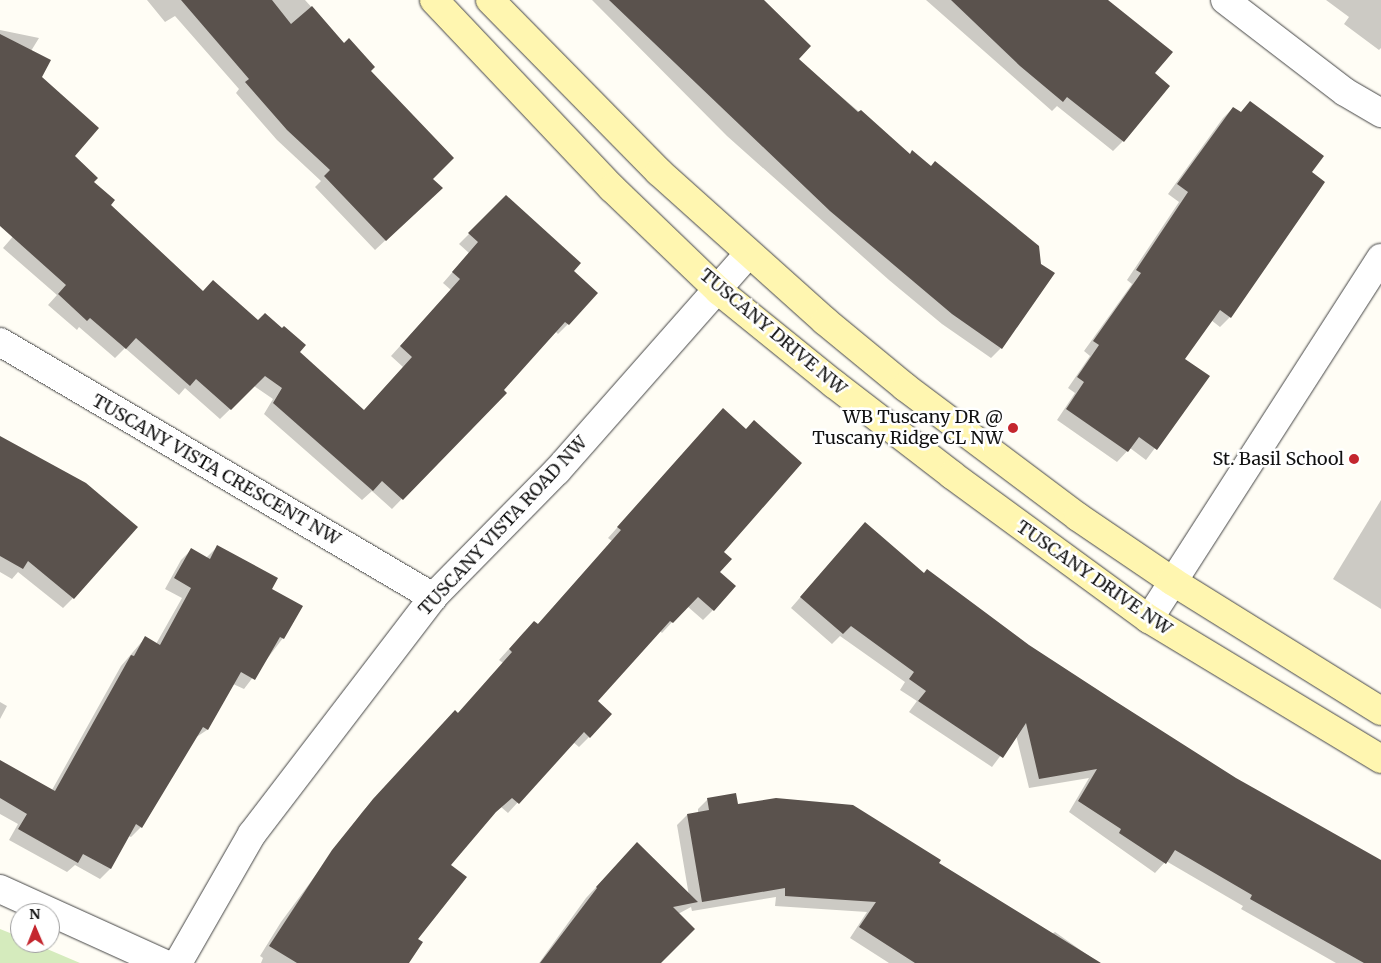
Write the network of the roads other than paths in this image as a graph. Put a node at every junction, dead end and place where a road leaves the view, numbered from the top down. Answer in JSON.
{"nodes":[{"id":1,"x":434,"y":0,"type":"edge"},
{"id":2,"x":490,"y":0,"type":"edge"},
{"id":3,"x":1225,"y":0,"type":"edge"},
{"id":4,"x":1381,"y":112,"type":"edge"},
{"id":5,"x":748,"y":254,"type":"junction"},
{"id":6,"x":1381,"y":258,"type":"edge"},
{"id":7,"x":719,"y":291,"type":"junction"},
{"id":8,"x":0,"y":342,"type":"edge"},
{"id":9,"x":1172,"y":581,"type":"junction"},
{"id":10,"x":433,"y":597,"type":"junction"},
{"id":11,"x":1149,"y":619,"type":"junction"},
{"id":12,"x":1381,"y":711,"type":"edge"},
{"id":13,"x":1381,"y":759,"type":"edge"},
{"id":14,"x":0,"y":889,"type":"edge"},
{"id":15,"x":163,"y":963,"type":"edge"},
{"id":16,"x":178,"y":963,"type":"edge"}],
"edges":[{"from":1,"to":7,"type":"street","name":"TUSCANY DRIVE NW"},
{"from":2,"to":5,"type":"street"},
{"from":3,"to":4,"type":"street"},
{"from":5,"to":7,"type":"street","name":"TUSCANY VISTA ROAD NW"},
{"from":5,"to":9,"type":"street"},
{"from":6,"to":9,"type":"street"},
{"from":7,"to":10,"type":"street","name":"TUSCANY VISTA ROAD NW"},
{"from":7,"to":11,"type":"street","name":"TUSCANY DRIVE NW"},
{"from":8,"to":10,"type":"street","name":"TUSCANY VISTA CRESCENT NW"},
{"from":9,"to":11,"type":"street"},
{"from":9,"to":12,"type":"street"},
{"from":10,"to":16,"type":"street","name":"TUSCANY VISTA ROAD NW"},
{"from":11,"to":13,"type":"street","name":"TUSCANY DRIVE NW"},
{"from":14,"to":15,"type":"street"}]}
